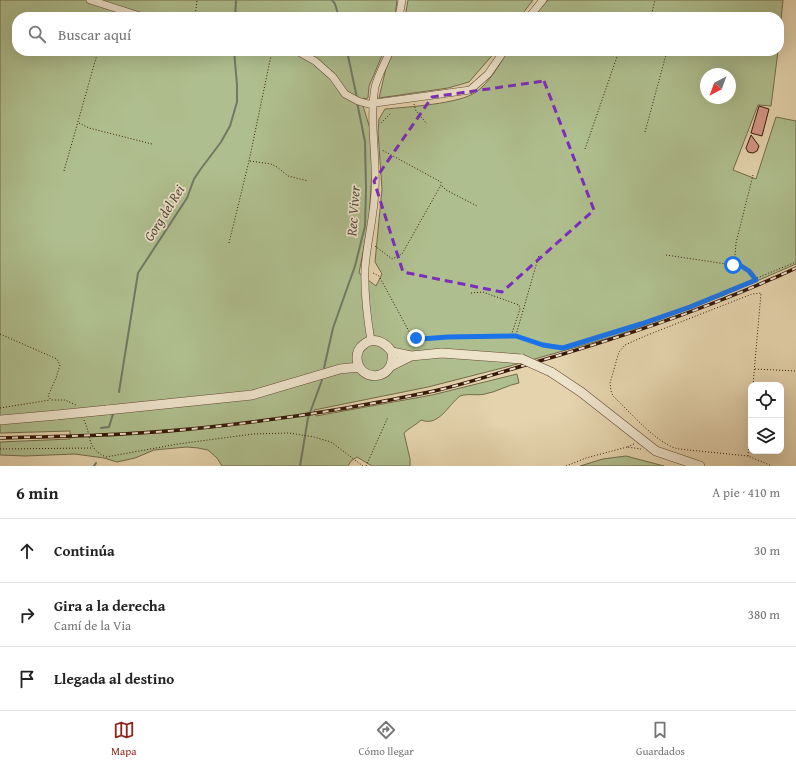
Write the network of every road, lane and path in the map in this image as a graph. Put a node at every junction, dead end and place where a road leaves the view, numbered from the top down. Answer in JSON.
{"nodes":[{"id":1,"x":90,"y":0,"type":"edge"},
{"id":2,"x":197,"y":0,"type":"edge"},
{"id":3,"x":402,"y":0,"type":"edge"},
{"id":4,"x":543,"y":0,"type":"edge"},
{"id":5,"x":655,"y":0,"type":"edge"},
{"id":6,"x":127,"y":12,"type":"edge"},
{"id":7,"x":196,"y":12,"type":"edge"},
{"id":8,"x":400,"y":12,"type":"edge"},
{"id":9,"x":533,"y":12,"type":"edge"},
{"id":10,"x":651,"y":12,"type":"edge"},
{"id":11,"x":97,"y":56,"type":"edge"},
{"id":12,"x":271,"y":56,"type":"edge"},
{"id":13,"x":306,"y":56,"type":"edge"},
{"id":14,"x":388,"y":56,"type":"edge"},
{"id":15,"x":501,"y":56,"type":"edge"},
{"id":16,"x":617,"y":56,"type":"edge"},
{"id":17,"x":666,"y":56,"type":"edge"},
{"id":18,"x":411,"y":98,"type":"junction"},
{"id":19,"x":371,"y":104,"type":"junction"},
{"id":20,"x":391,"y":113,"type":"dead end"},
{"id":21,"x":78,"y":123,"type":"junction"},
{"id":22,"x":378,"y":124,"type":"dead end"},
{"id":23,"x":427,"y":124,"type":"dead end"},
{"id":24,"x":645,"y":132,"type":"dead end"},
{"id":25,"x":152,"y":144,"type":"dead end"},
{"id":26,"x":379,"y":149,"type":"dead end"},
{"id":27,"x":584,"y":149,"type":"dead end"},
{"id":28,"x":249,"y":161,"type":"junction"},
{"id":29,"x":64,"y":171,"type":"dead end"},
{"id":30,"x":753,"y":175,"type":"dead end"},
{"id":31,"x":308,"y":181,"type":"dead end"},
{"id":32,"x":441,"y":185,"type":"junction"},
{"id":33,"x":477,"y":206,"type":"dead end"},
{"id":34,"x":374,"y":242,"type":"dead end"},
{"id":35,"x":229,"y":243,"type":"dead end"},
{"id":36,"x":539,"y":255,"type":"dead end"},
{"id":37,"x":666,"y":255,"type":"dead end"},
{"id":38,"x":796,"y":262,"type":"edge"},
{"id":39,"x":738,"y":264,"type":"junction"},
{"id":40,"x":365,"y":269,"type":"junction"},
{"id":41,"x":756,"y":280,"type":"junction"},
{"id":42,"x":471,"y":293,"type":"dead end"},
{"id":43,"x":0,"y":334,"type":"edge"},
{"id":44,"x":511,"y":336,"type":"junction"},
{"id":45,"x":516,"y":336,"type":"junction"},
{"id":46,"x":370,"y":341,"type":"junction"},
{"id":47,"x":392,"y":352,"type":"junction"},
{"id":48,"x":357,"y":356,"type":"junction"},
{"id":49,"x":411,"y":356,"type":"junction"},
{"id":50,"x":391,"y":366,"type":"junction"},
{"id":51,"x":359,"y":367,"type":"junction"},
{"id":52,"x":340,"y":369,"type":"junction"},
{"id":53,"x":755,"y":369,"type":"junction"},
{"id":54,"x":796,"y":371,"type":"edge"},
{"id":55,"x":753,"y":382,"type":"edge"},
{"id":56,"x":51,"y":400,"type":"junction"},
{"id":57,"x":76,"y":405,"type":"dead end"},
{"id":58,"x":0,"y":408,"type":"edge"},
{"id":59,"x":82,"y":417,"type":"dead end"},
{"id":60,"x":388,"y":417,"type":"dead end"},
{"id":61,"x":751,"y":418,"type":"edge"},
{"id":62,"x":0,"y":420,"type":"edge"},
{"id":63,"x":627,"y":447,"type":"dead end"},
{"id":64,"x":92,"y":448,"type":"junction"},
{"id":65,"x":0,"y":449,"type":"edge"},
{"id":66,"x":748,"y":456,"type":"junction"},
{"id":67,"x":363,"y":466,"type":"edge"},
{"id":68,"x":366,"y":466,"type":"edge"},
{"id":69,"x":566,"y":466,"type":"edge"},
{"id":70,"x":700,"y":466,"type":"edge"},
{"id":71,"x":772,"y":466,"type":"edge"}],
"edges":[{"from":1,"to":6,"type":"street"},
{"from":2,"to":7,"type":"path"},
{"from":3,"to":8,"type":"street"},
{"from":4,"to":9,"type":"street"},
{"from":5,"to":10,"type":"path"},
{"from":11,"to":21,"type":"path"},
{"from":12,"to":28,"type":"path"},
{"from":13,"to":19,"type":"street"},
{"from":14,"to":19,"type":"street"},
{"from":15,"to":18,"type":"street"},
{"from":16,"to":27,"type":"path"},
{"from":17,"to":24,"type":"path"},
{"from":18,"to":19,"type":"street"},
{"from":18,"to":23,"type":"path"},
{"from":19,"to":40,"type":"street"},
{"from":20,"to":22,"type":"path"},
{"from":21,"to":25,"type":"path"},
{"from":21,"to":29,"type":"path"},
{"from":26,"to":32,"type":"path"},
{"from":28,"to":31,"type":"path"},
{"from":28,"to":35,"type":"path"},
{"from":30,"to":39,"type":"path"},
{"from":32,"to":33,"type":"path"},
{"from":32,"to":34,"type":"path"},
{"from":36,"to":45,"type":"path"},
{"from":37,"to":39,"type":"path"},
{"from":38,"to":41,"type":"path"},
{"from":39,"to":41,"type":"path"},
{"from":40,"to":44,"type":"path"},
{"from":40,"to":46,"type":"street"},
{"from":41,"to":45,"type":"path"},
{"from":42,"to":44,"type":"path"},
{"from":43,"to":56,"type":"path"},
{"from":44,"to":45,"type":"path"},
{"from":46,"to":47,"type":"street"},
{"from":46,"to":48,"type":"street"},
{"from":47,"to":49,"type":"street"},
{"from":47,"to":50,"type":"street"},
{"from":48,"to":51,"type":"street"},
{"from":48,"to":52,"type":"street"},
{"from":49,"to":50,"type":"street"},
{"from":49,"to":70,"type":"street","bridge":true},
{"from":50,"to":51,"type":"street"},
{"from":51,"to":52,"type":"street"},
{"from":52,"to":62,"type":"street","bridge":true},
{"from":53,"to":54,"type":"path"},
{"from":53,"to":55,"type":"path"},
{"from":53,"to":66,"type":"path"},
{"from":56,"to":57,"type":"path"},
{"from":56,"to":58,"type":"path"},
{"from":59,"to":64,"type":"path"},
{"from":60,"to":68,"type":"path"},
{"from":61,"to":66,"type":"path"},
{"from":63,"to":69,"type":"path"},
{"from":64,"to":65,"type":"path"},
{"from":64,"to":67,"type":"path"},
{"from":66,"to":71,"type":"path"}]}
